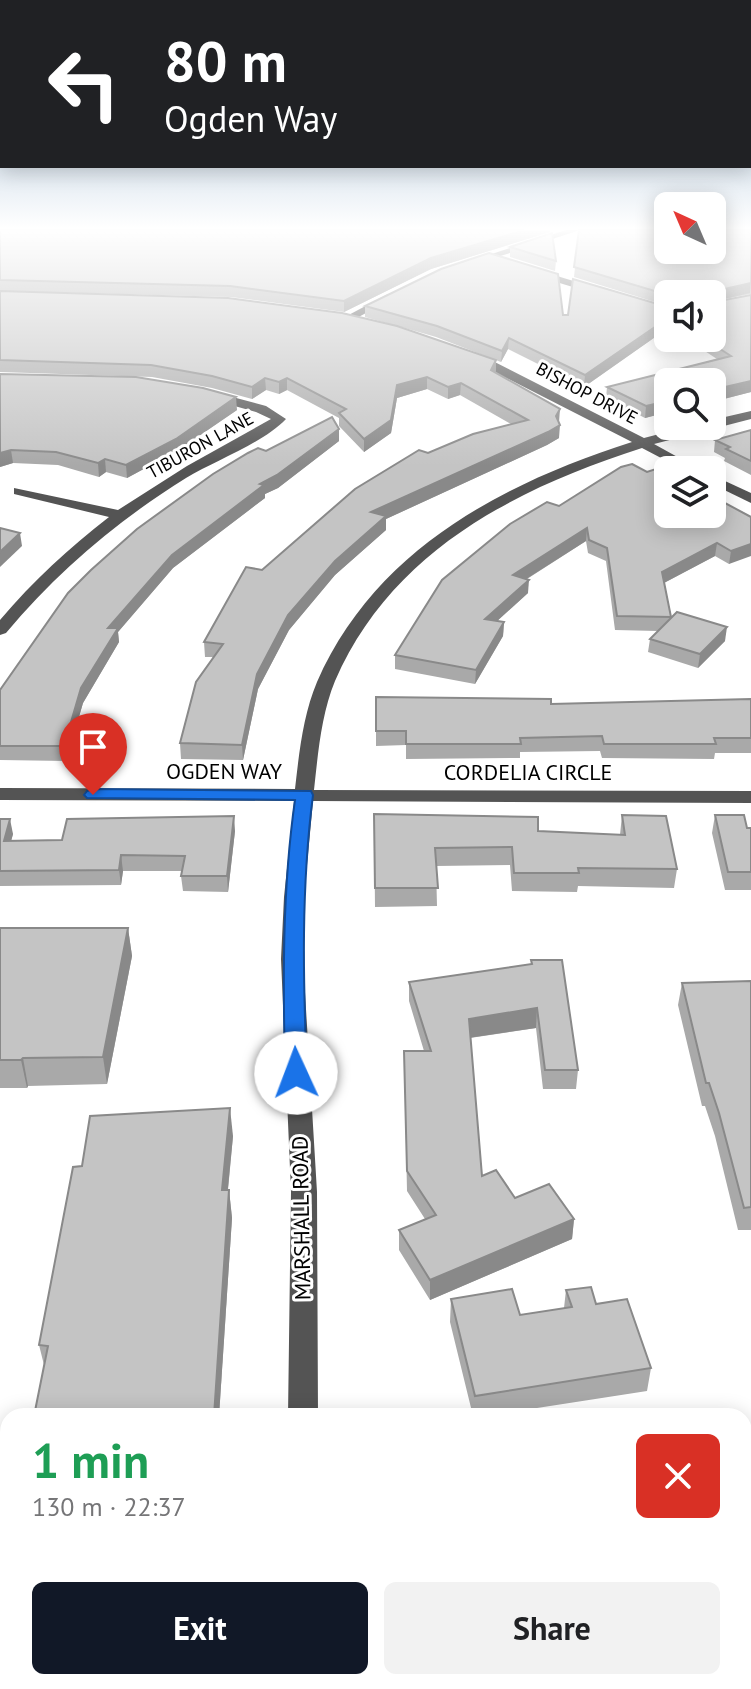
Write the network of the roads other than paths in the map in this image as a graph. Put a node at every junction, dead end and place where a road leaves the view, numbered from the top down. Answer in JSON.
{"nodes":[{"id":1,"x":361,"y":309,"type":"edge"},
{"id":2,"x":363,"y":322,"type":"edge"},
{"id":3,"x":457,"y":349,"type":"edge"},
{"id":4,"x":195,"y":391,"type":"edge"},
{"id":5,"x":751,"y":415,"type":"edge"},
{"id":6,"x":726,"y":421,"type":"edge"},
{"id":7,"x":654,"y":439,"type":"edge"},
{"id":8,"x":640,"y":442,"type":"junction"},
{"id":9,"x":667,"y":456,"type":"edge"},
{"id":10,"x":726,"y":486,"type":"edge"},
{"id":11,"x":19,"y":491,"type":"dead end"},
{"id":12,"x":751,"y":499,"type":"edge"},
{"id":13,"x":119,"y":515,"type":"junction"},
{"id":14,"x":0,"y":630,"type":"edge"},
{"id":15,"x":0,"y":794,"type":"edge"},
{"id":16,"x":304,"y":795,"type":"junction"},
{"id":17,"x":751,"y":797,"type":"edge"},
{"id":18,"x":303,"y":1408,"type":"edge"}],
"edges":[{"from":1,"to":2,"type":"street"},
{"from":3,"to":8,"type":"street","name":"BISHOP DRIVE"},
{"from":4,"to":13,"type":"street","name":"TIBURON LANE"},
{"from":5,"to":6,"type":"street"},
{"from":7,"to":8,"type":"street","name":"MARSHALL ROAD"},
{"from":8,"to":9,"type":"street"},
{"from":8,"to":16,"type":"street","name":"MARSHALL ROAD"},
{"from":10,"to":12,"type":"street"},
{"from":11,"to":13,"type":"street"},
{"from":13,"to":14,"type":"street","name":"TIBURON LANE"},
{"from":15,"to":16,"type":"street","name":"OGDEN WAY"},
{"from":16,"to":17,"type":"street","name":"CORDELIA CIRCLE"},
{"from":16,"to":18,"type":"street","name":"MARSHALL ROAD"}]}
